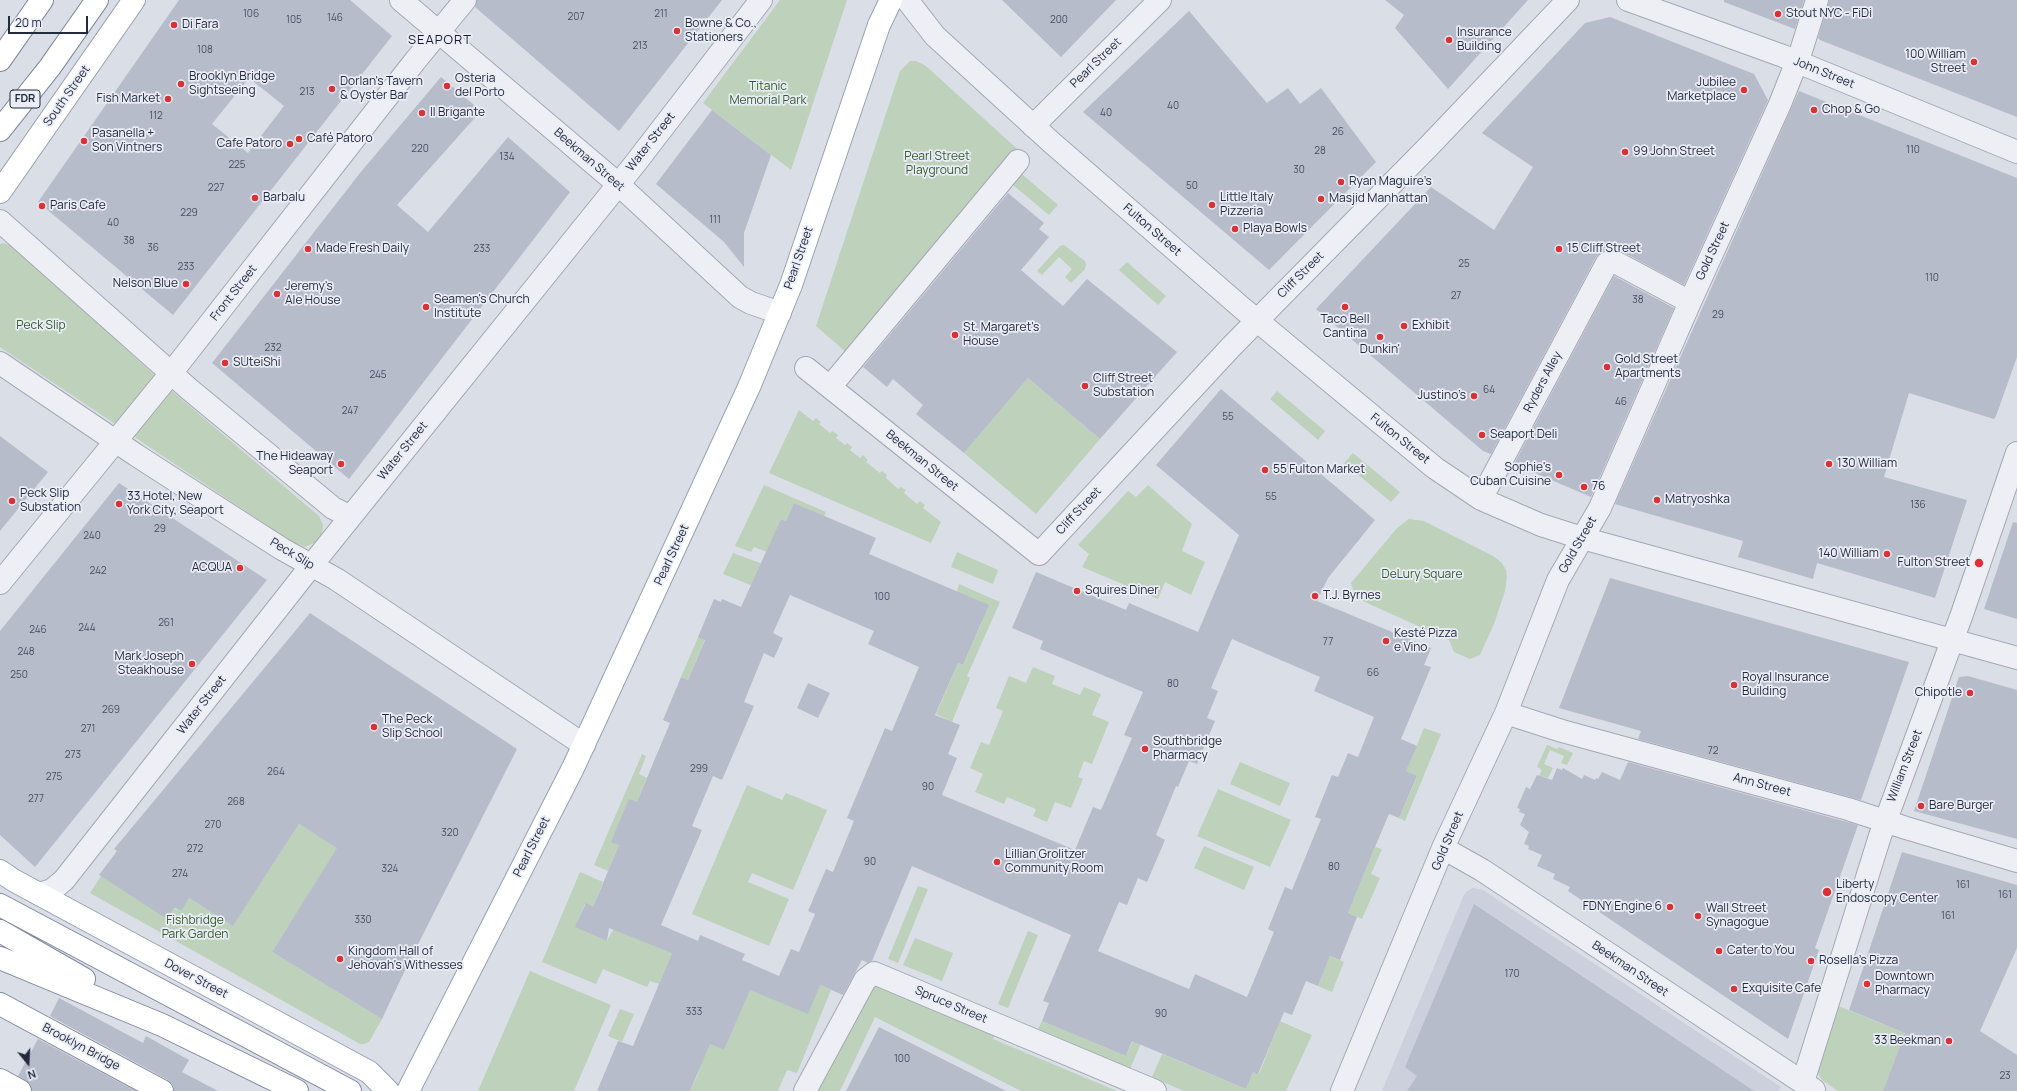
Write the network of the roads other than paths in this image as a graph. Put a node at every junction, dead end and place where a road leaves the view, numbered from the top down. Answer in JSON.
{"nodes":[{"id":1,"x":42,"y":0,"type":"edge"},
{"id":2,"x":97,"y":0,"type":"edge"},
{"id":3,"x":134,"y":0,"type":"edge"},
{"id":4,"x":401,"y":0,"type":"edge"},
{"id":5,"x":465,"y":0,"type":"edge"},
{"id":6,"x":761,"y":0,"type":"edge"},
{"id":7,"x":891,"y":0,"type":"edge"},
{"id":8,"x":907,"y":0,"type":"edge"},
{"id":9,"x":1160,"y":0,"type":"edge"},
{"id":10,"x":1568,"y":0,"type":"edge"},
{"id":11,"x":1628,"y":0,"type":"edge"},
{"id":12,"x":1817,"y":0,"type":"edge"},
{"id":13,"x":439,"y":31,"type":"junction"},
{"id":14,"x":0,"y":60,"type":"edge"},
{"id":15,"x":1797,"y":62,"type":"junction"},
{"id":16,"x":50,"y":67,"type":"junction"},
{"id":17,"x":1033,"y":126,"type":"junction"},
{"id":18,"x":0,"y":130,"type":"edge"},
{"id":19,"x":0,"y":144,"type":"edge"},
{"id":20,"x":2017,"y":152,"type":"edge"},
{"id":21,"x":1018,"y":161,"type":"dead end"},
{"id":22,"x":618,"y":184,"type":"junction"},
{"id":23,"x":0,"y":192,"type":"edge"},
{"id":24,"x":0,"y":221,"type":"edge"},
{"id":25,"x":1690,"y":302,"type":"junction"},
{"id":26,"x":780,"y":313,"type":"junction"},
{"id":27,"x":1257,"y":320,"type":"junction"},
{"id":28,"x":0,"y":363,"type":"edge"},
{"id":29,"x":806,"y":368,"type":"dead end"},
{"id":30,"x":172,"y":372,"type":"junction"},
{"id":31,"x":830,"y":386,"type":"junction"},
{"id":32,"x":114,"y":441,"type":"junction"},
{"id":33,"x":2017,"y":452,"type":"edge"},
{"id":34,"x":1481,"y":499,"type":"junction"},
{"id":35,"x":353,"y":514,"type":"junction"},
{"id":36,"x":1582,"y":538,"type":"junction"},
{"id":37,"x":1038,"y":554,"type":"joint"},
{"id":38,"x":311,"y":566,"type":"junction"},
{"id":39,"x":0,"y":583,"type":"edge"},
{"id":40,"x":1952,"y":641,"type":"junction"},
{"id":41,"x":2017,"y":658,"type":"edge"},
{"id":42,"x":1506,"y":713,"type":"junction"},
{"id":43,"x":584,"y":745,"type":"junction"},
{"id":44,"x":1885,"y":821,"type":"junction"},
{"id":45,"x":1443,"y":848,"type":"junction"},
{"id":46,"x":2017,"y":861,"type":"edge"},
{"id":47,"x":0,"y":871,"type":"edge"},
{"id":48,"x":39,"y":894,"type":"junction"},
{"id":49,"x":0,"y":905,"type":"edge"},
{"id":50,"x":0,"y":931,"type":"edge"},
{"id":51,"x":0,"y":958,"type":"edge"},
{"id":52,"x":0,"y":1004,"type":"edge"},
{"id":53,"x":162,"y":1024,"type":"junction"},
{"id":54,"x":0,"y":1080,"type":"edge"},
{"id":55,"x":1809,"y":1087,"type":"edge"},
{"id":56,"x":20,"y":1091,"type":"edge"},
{"id":57,"x":162,"y":1091,"type":"edge"},
{"id":58,"x":297,"y":1091,"type":"edge"},
{"id":59,"x":350,"y":1091,"type":"edge"},
{"id":60,"x":388,"y":1091,"type":"edge"},
{"id":61,"x":408,"y":1091,"type":"edge"},
{"id":62,"x":805,"y":1091,"type":"edge"},
{"id":63,"x":1155,"y":1091,"type":"edge"},
{"id":64,"x":1342,"y":1091,"type":"edge"}],
"edges":[{"from":1,"to":14,"type":"main road"},
{"from":2,"to":16,"type":"main road","number":"FDR"},
{"from":3,"to":23,"type":"main road","name":"South Street"},
{"from":4,"to":13,"type":"street","name":"Beekman Street"},
{"from":5,"to":13,"type":"street","name":"Front Street"},
{"from":6,"to":22,"type":"street","name":"Water Street"},
{"from":7,"to":26,"type":"main road","name":"Pearl Street"},
{"from":8,"to":17,"type":"street","name":"Fulton Street"},
{"from":9,"to":17,"type":"street","name":"Pearl Street"},
{"from":10,"to":27,"type":"street","name":"Cliff Street"},
{"from":11,"to":15,"type":"street","name":"John Street"},
{"from":12,"to":15,"type":"street","name":"Gold Street"},
{"from":13,"to":22,"type":"street","name":"Beekman Street"},
{"from":13,"to":30,"type":"street","name":"Front Street"},
{"from":15,"to":20,"type":"street","name":"John Street"},
{"from":15,"to":25,"type":"street","name":"Gold Street"},
{"from":16,"to":18,"type":"main road","number":"FDR"},
{"from":16,"to":19,"type":"main road"},
{"from":17,"to":27,"type":"street","name":"Fulton Street"},
{"from":21,"to":31,"type":"street"},
{"from":22,"to":26,"type":"street","name":"Beekman Street"},
{"from":22,"to":35,"type":"street","name":"Water Street"},
{"from":24,"to":30,"type":"street"},
{"from":25,"to":34,"type":"street","name":"Ryders Alley"},
{"from":25,"to":36,"type":"street","name":"Gold Street"},
{"from":26,"to":43,"type":"main road","name":"Pearl Street"},
{"from":27,"to":34,"type":"street","name":"Fulton Street"},
{"from":27,"to":37,"type":"street","name":"Cliff Street"},
{"from":28,"to":32,"type":"street","name":"Peck Slip"},
{"from":29,"to":31,"type":"street","name":"Beekman Street"},
{"from":30,"to":32,"type":"street","name":"Front Street"},
{"from":30,"to":35,"type":"street"},
{"from":31,"to":37,"type":"street","name":"Beekman Street"},
{"from":32,"to":38,"type":"street","name":"Peck Slip"},
{"from":32,"to":39,"type":"street","name":"Front Street"},
{"from":33,"to":40,"type":"street","name":"William Street"},
{"from":34,"to":36,"type":"street","name":"Fulton Street"},
{"from":35,"to":38,"type":"street","name":"Water Street"},
{"from":36,"to":40,"type":"street","name":"Fulton Street"},
{"from":36,"to":42,"type":"street","name":"Gold Street"},
{"from":38,"to":43,"type":"street","name":"Peck Slip"},
{"from":38,"to":48,"type":"street","name":"Water Street"},
{"from":40,"to":41,"type":"street","name":"Fulton Street"},
{"from":40,"to":44,"type":"street","name":"William Street"},
{"from":42,"to":44,"type":"street","name":"Ann Street"},
{"from":42,"to":45,"type":"street","name":"Gold Street"},
{"from":43,"to":61,"type":"main road","name":"Pearl Street"},
{"from":44,"to":46,"type":"street","name":"Ann Street"},
{"from":44,"to":55,"type":"street","name":"William Street"},
{"from":45,"to":55,"type":"street","name":"Beekman Street"},
{"from":45,"to":64,"type":"street","name":"Gold Street"},
{"from":47,"to":48,"type":"main road","name":"Dover Street"},
{"from":48,"to":60,"type":"main road","name":"Dover Street"},
{"from":49,"to":59,"type":"main road"},
{"from":50,"to":53,"type":"main road"},
{"from":51,"to":53,"type":"main road"},
{"from":52,"to":57,"type":"main road","name":"Brooklyn Bridge"},
{"from":53,"to":58,"type":"main road"},
{"from":54,"to":56,"type":"main road"},
{"from":62,"to":63,"type":"street","name":"Spruce Street"}]}
